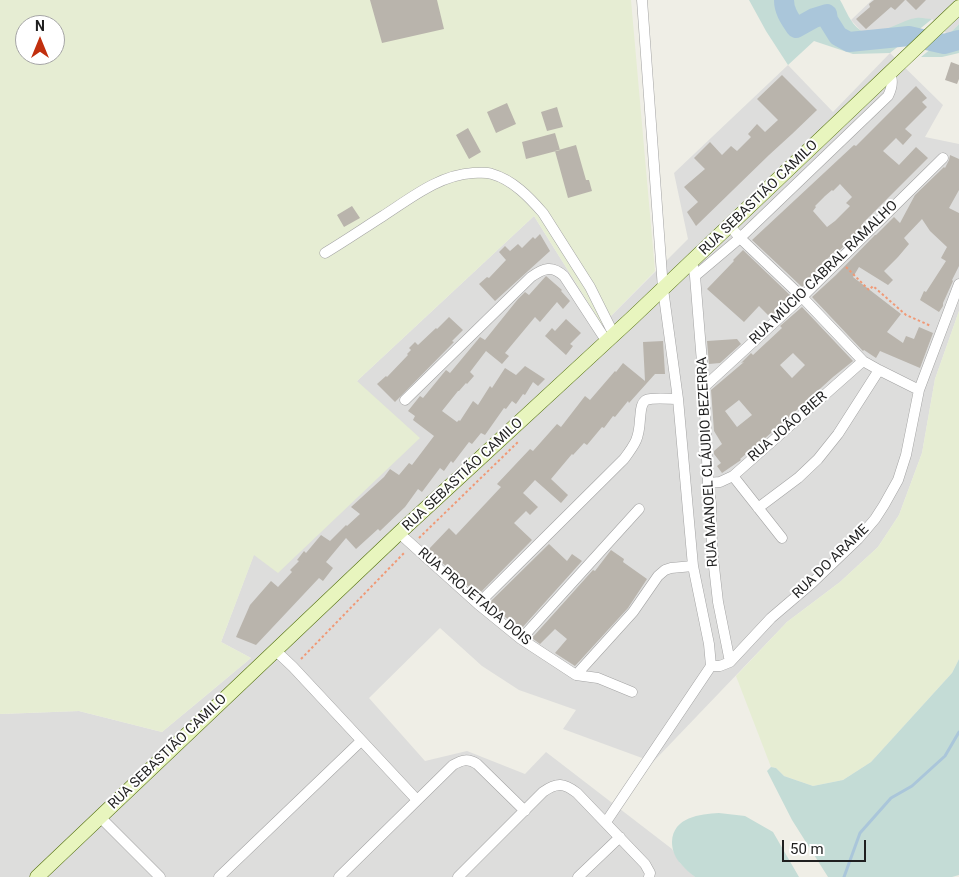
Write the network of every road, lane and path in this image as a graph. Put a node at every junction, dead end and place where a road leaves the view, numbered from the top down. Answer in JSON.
{"nodes":[{"id":1,"x":642,"y":0,"type":"edge"},
{"id":2,"x":959,"y":7,"type":"edge"},
{"id":3,"x":890,"y":72,"type":"junction"},
{"id":4,"x":943,"y":158,"type":"dead end"},
{"id":5,"x":730,"y":226,"type":"junction"},
{"id":6,"x":740,"y":238,"type":"junction"},
{"id":7,"x":325,"y":253,"type":"dead end"},
{"id":8,"x":839,"y":260,"type":"junction"},
{"id":9,"x":692,"y":262,"type":"junction"},
{"id":10,"x":695,"y":276,"type":"junction"},
{"id":11,"x":959,"y":284,"type":"edge"},
{"id":12,"x":663,"y":289,"type":"junction"},
{"id":13,"x":802,"y":297,"type":"junction"},
{"id":14,"x":942,"y":330,"type":"junction"},
{"id":15,"x":610,"y":339,"type":"junction"},
{"id":16,"x":863,"y":361,"type":"junction"},
{"id":17,"x":879,"y":370,"type":"junction"},
{"id":18,"x":704,"y":387,"type":"junction"},
{"id":19,"x":919,"y":390,"type":"junction"},
{"id":20,"x":678,"y":399,"type":"junction"},
{"id":21,"x":405,"y":400,"type":"dead end"},
{"id":22,"x":517,"y":443,"type":"dead end"},
{"id":23,"x":732,"y":476,"type":"junction"},
{"id":24,"x":708,"y":483,"type":"junction"},
{"id":25,"x":758,"y":508,"type":"junction"},
{"id":26,"x":640,"y":509,"type":"dead end"},
{"id":27,"x":399,"y":534,"type":"junction"},
{"id":28,"x":782,"y":538,"type":"dead end"},
{"id":29,"x":412,"y":546,"type":"junction"},
{"id":30,"x":693,"y":566,"type":"junction"},
{"id":31,"x":478,"y":604,"type":"junction"},
{"id":32,"x":521,"y":639,"type":"junction"},
{"id":33,"x":275,"y":650,"type":"junction"},
{"id":34,"x":730,"y":662,"type":"junction"},
{"id":35,"x":711,"y":666,"type":"junction"},
{"id":36,"x":293,"y":667,"type":"junction"},
{"id":37,"x":576,"y":675,"type":"junction"},
{"id":38,"x":632,"y":692,"type":"dead end"},
{"id":39,"x":361,"y":741,"type":"junction"},
{"id":40,"x":417,"y":800,"type":"junction"},
{"id":41,"x":525,"y":810,"type":"junction"},
{"id":42,"x":100,"y":817,"type":"junction"},
{"id":43,"x":606,"y":822,"type":"junction"},
{"id":44,"x":620,"y":836,"type":"junction"},
{"id":45,"x":37,"y":877,"type":"edge"},
{"id":46,"x":160,"y":877,"type":"edge"},
{"id":47,"x":219,"y":877,"type":"edge"},
{"id":48,"x":339,"y":877,"type":"edge"},
{"id":49,"x":458,"y":877,"type":"edge"},
{"id":50,"x":578,"y":877,"type":"edge"},
{"id":51,"x":649,"y":877,"type":"edge"}],
"edges":[{"from":1,"to":12,"type":"street"},
{"from":2,"to":3,"type":"main road","name":"RUA SEBASTIÃO CAMILO"},
{"from":3,"to":5,"type":"main road","name":"RUA SEBASTIÃO CAMILO"},
{"from":3,"to":6,"type":"street","name":"RUA SEBASTIÃO CAMILO"},
{"from":4,"to":8,"type":"street","name":"RUA MÚCIO CABRAL RAMALHO"},
{"from":5,"to":6,"type":"street"},
{"from":5,"to":9,"type":"main road","name":"RUA SEBASTIÃO CAMILO"},
{"from":6,"to":10,"type":"street","name":"RUA SEBASTIÃO CAMILO"},
{"from":6,"to":13,"type":"street"},
{"from":7,"to":15,"type":"street"},
{"from":8,"to":13,"type":"street","name":"RUA MÚCIO CABRAL RAMALHO"},
{"from":8,"to":14,"type":"path"},
{"from":9,"to":10,"type":"street","name":"RUA MANOEL CLÁUDIO BEZERRA"},
{"from":9,"to":12,"type":"main road","name":"RUA SEBASTIÃO CAMILO"},
{"from":10,"to":18,"type":"street","name":"RUA MANOEL CLÁUDIO BEZERRA"},
{"from":11,"to":14,"type":"street","name":"RUA DO ARAME"},
{"from":12,"to":15,"type":"main road","name":"RUA SEBASTIÃO CAMILO"},
{"from":12,"to":20,"type":"street"},
{"from":13,"to":16,"type":"street"},
{"from":13,"to":18,"type":"street","name":"RUA MÚCIO CABRAL RAMALHO"},
{"from":14,"to":19,"type":"street","name":"RUA DO ARAME"},
{"from":15,"to":21,"type":"street"},
{"from":15,"to":27,"type":"main road","name":"RUA SEBASTIÃO CAMILO"},
{"from":16,"to":17,"type":"street"},
{"from":16,"to":23,"type":"street","name":"RUA JOÃO BIER"},
{"from":17,"to":19,"type":"street"},
{"from":17,"to":25,"type":"street"},
{"from":18,"to":24,"type":"street","name":"RUA MANOEL CLÁUDIO BEZERRA"},
{"from":19,"to":34,"type":"street","name":"RUA DO ARAME"},
{"from":20,"to":30,"type":"street"},
{"from":20,"to":31,"type":"street"},
{"from":22,"to":29,"type":"path"},
{"from":23,"to":24,"type":"street","name":"RUA JOÃO BIER"},
{"from":23,"to":25,"type":"street"},
{"from":24,"to":34,"type":"street","name":"RUA MANOEL CLÁUDIO BEZERRA"},
{"from":25,"to":28,"type":"street"},
{"from":26,"to":32,"type":"street"},
{"from":27,"to":29,"type":"street","name":"RUA PROJETADA DOIS"},
{"from":27,"to":33,"type":"main road","name":"RUA SEBASTIÃO CAMILO"},
{"from":29,"to":31,"type":"street","name":"RUA PROJETADA DOIS"},
{"from":29,"to":36,"type":"path"},
{"from":30,"to":35,"type":"street"},
{"from":30,"to":37,"type":"street"},
{"from":31,"to":32,"type":"street","name":"RUA PROJETADA DOIS"},
{"from":32,"to":37,"type":"street","name":"RUA PROJETADA DOIS"},
{"from":33,"to":36,"type":"street"},
{"from":33,"to":42,"type":"main road","name":"RUA SEBASTIÃO CAMILO"},
{"from":34,"to":35,"type":"street"},
{"from":35,"to":43,"type":"street"},
{"from":36,"to":39,"type":"street"},
{"from":37,"to":38,"type":"street","name":"RUA PROJETADA DOIS"},
{"from":39,"to":40,"type":"street"},
{"from":39,"to":47,"type":"street"},
{"from":40,"to":41,"type":"street"},
{"from":40,"to":48,"type":"street"},
{"from":41,"to":43,"type":"street"},
{"from":41,"to":49,"type":"street"},
{"from":42,"to":45,"type":"main road","name":"RUA SEBASTIÃO CAMILO"},
{"from":42,"to":46,"type":"street"},
{"from":43,"to":44,"type":"street"},
{"from":44,"to":50,"type":"street"},
{"from":44,"to":51,"type":"street"}]}
